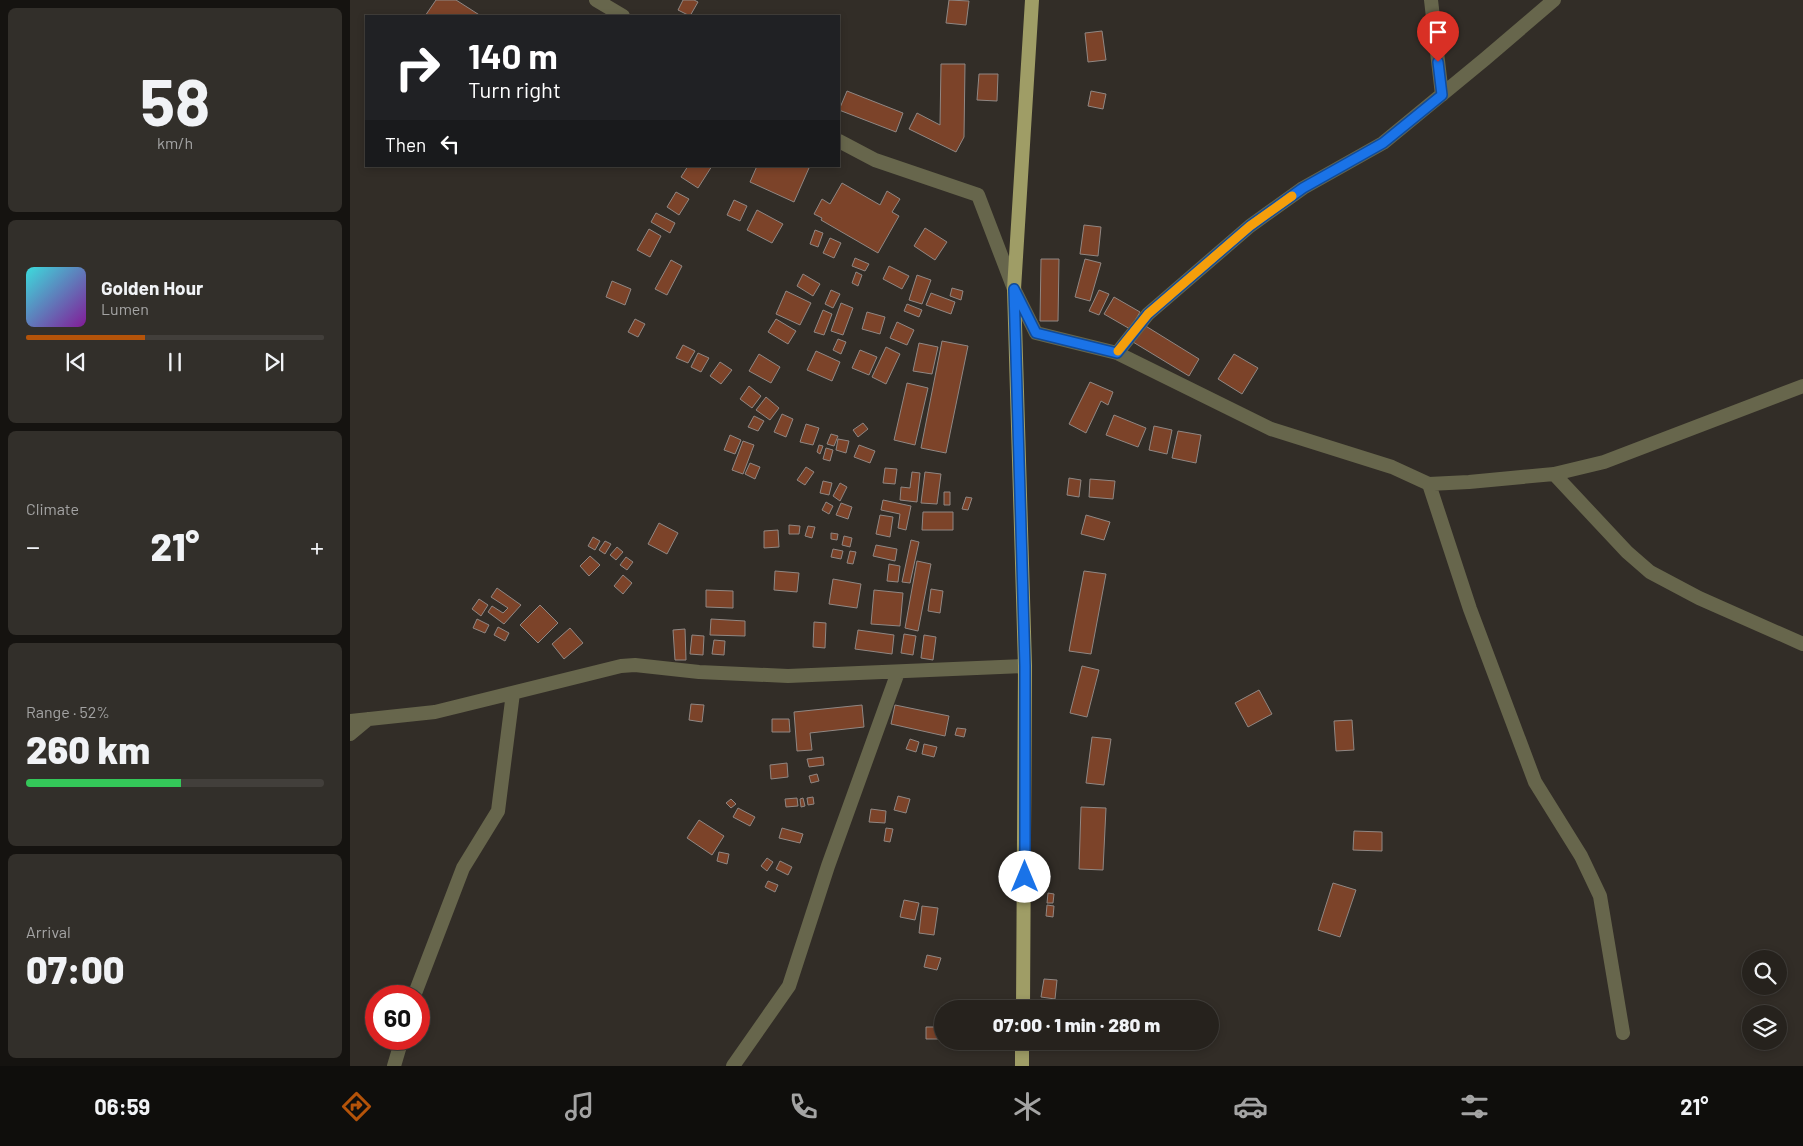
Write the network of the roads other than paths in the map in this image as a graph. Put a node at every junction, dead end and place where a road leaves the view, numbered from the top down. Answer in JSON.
{"nodes":[{"id":1,"x":596,"y":0,"type":"edge"},
{"id":2,"x":1032,"y":0,"type":"edge"},
{"id":3,"x":1432,"y":0,"type":"edge"},
{"id":4,"x":1554,"y":0,"type":"edge"},
{"id":5,"x":622,"y":15,"type":"edge"},
{"id":6,"x":1442,"y":95,"type":"junction"},
{"id":7,"x":840,"y":142,"type":"edge"},
{"id":8,"x":1014,"y":289,"type":"junction"},
{"id":9,"x":1117,"y":353,"type":"junction"},
{"id":10,"x":1803,"y":386,"type":"edge"},
{"id":11,"x":1554,"y":474,"type":"junction"},
{"id":12,"x":1428,"y":484,"type":"junction"},
{"id":13,"x":1803,"y":644,"type":"edge"},
{"id":14,"x":1025,"y":666,"type":"junction"},
{"id":15,"x":898,"y":672,"type":"junction"},
{"id":16,"x":513,"y":692,"type":"junction"},
{"id":17,"x":369,"y":719,"type":"junction"},
{"id":18,"x":350,"y":720,"type":"edge"},
{"id":19,"x":350,"y":734,"type":"edge"},
{"id":20,"x":418,"y":985,"type":"edge"},
{"id":21,"x":1023,"y":1000,"type":"edge"},
{"id":22,"x":1623,"y":1033,"type":"dead end"},
{"id":23,"x":399,"y":1050,"type":"edge"},
{"id":24,"x":1022,"y":1050,"type":"edge"},
{"id":25,"x":394,"y":1066,"type":"edge"},
{"id":26,"x":733,"y":1066,"type":"edge"},
{"id":27,"x":1022,"y":1066,"type":"edge"}],
"edges":[{"from":1,"to":5,"type":"street"},
{"from":2,"to":8,"type":"main road"},
{"from":3,"to":6,"type":"street"},
{"from":4,"to":6,"type":"street"},
{"from":6,"to":9,"type":"street"},
{"from":7,"to":8,"type":"street"},
{"from":8,"to":9,"type":"street"},
{"from":8,"to":14,"type":"main road"},
{"from":9,"to":12,"type":"street"},
{"from":10,"to":11,"type":"street"},
{"from":11,"to":12,"type":"street"},
{"from":11,"to":13,"type":"street"},
{"from":12,"to":22,"type":"street"},
{"from":14,"to":15,"type":"street"},
{"from":14,"to":21,"type":"main road"},
{"from":15,"to":16,"type":"street"},
{"from":15,"to":26,"type":"street"},
{"from":16,"to":17,"type":"street"},
{"from":16,"to":20,"type":"street"},
{"from":17,"to":18,"type":"street"},
{"from":17,"to":19,"type":"street"},
{"from":23,"to":25,"type":"street"},
{"from":24,"to":27,"type":"main road"}]}
